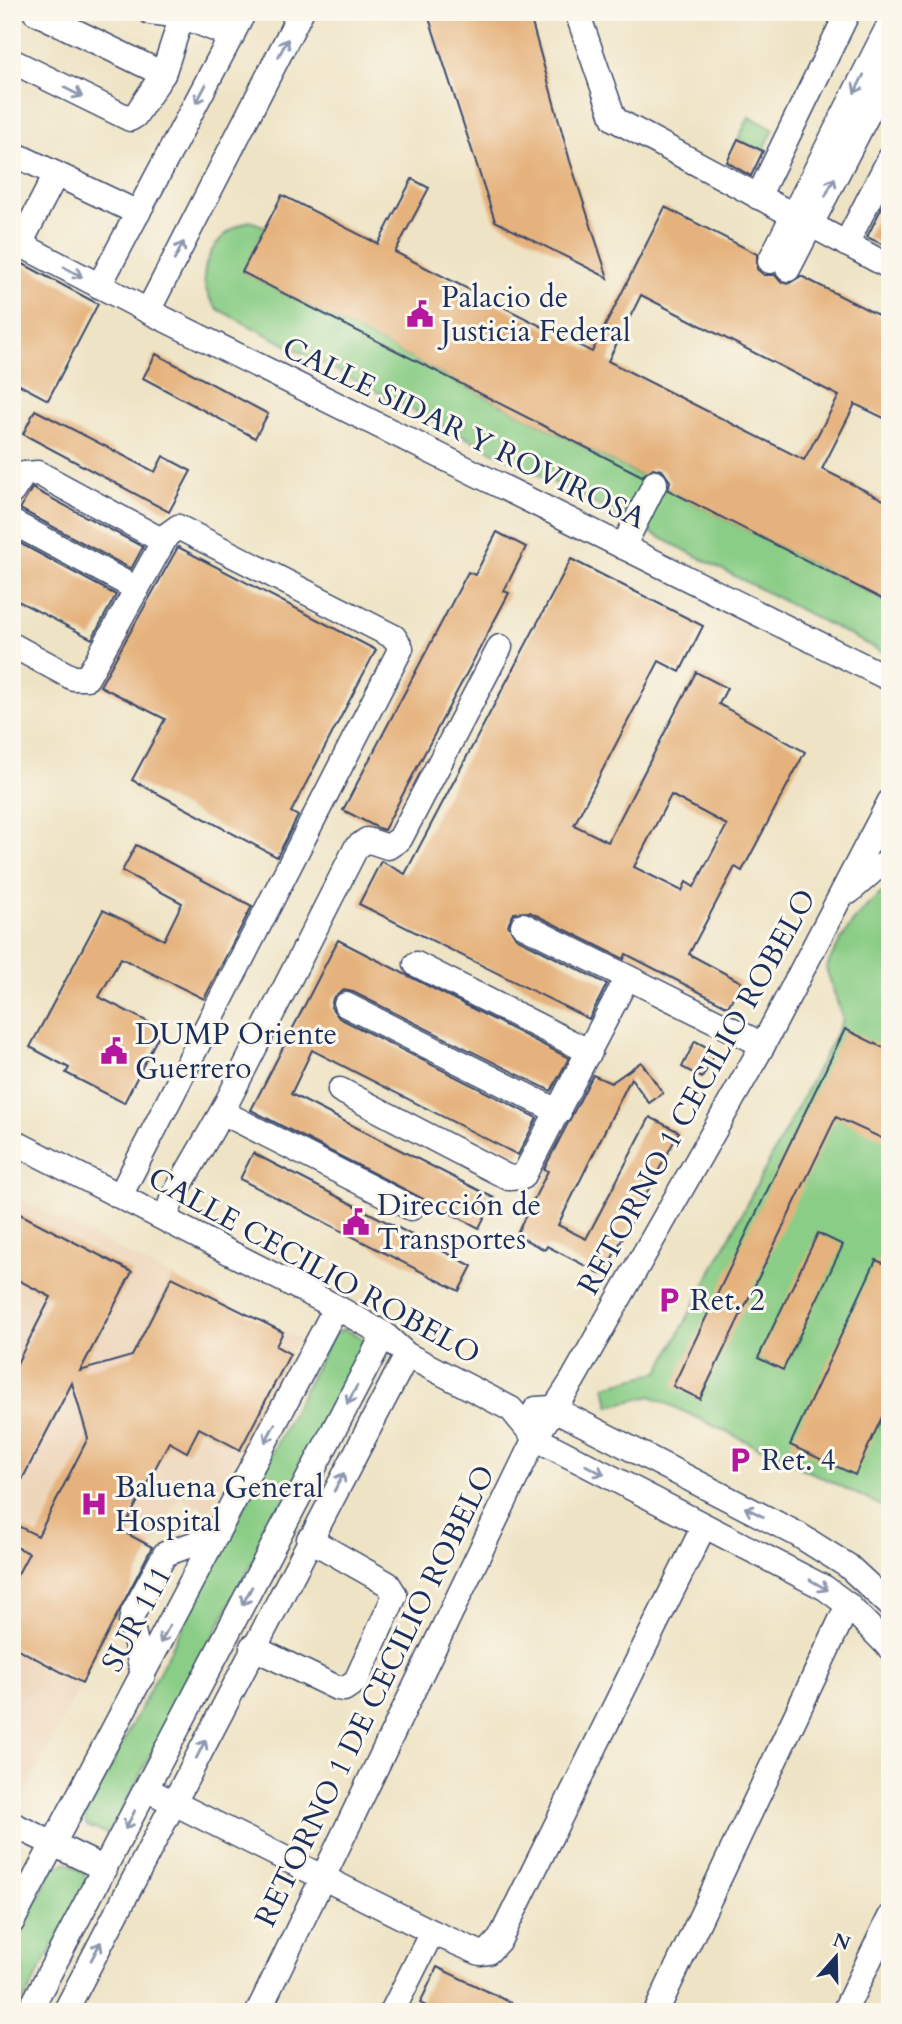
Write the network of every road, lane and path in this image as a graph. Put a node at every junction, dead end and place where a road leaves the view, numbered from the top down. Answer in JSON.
{"nodes":[{"id":1,"x":35,"y":12,"type":"edge"},
{"id":2,"x":150,"y":12,"type":"edge"},
{"id":3,"x":244,"y":12,"type":"edge"},
{"id":4,"x":301,"y":12,"type":"edge"},
{"id":5,"x":577,"y":12,"type":"edge"},
{"id":6,"x":848,"y":12,"type":"edge"},
{"id":7,"x":182,"y":16,"type":"junction"},
{"id":8,"x":890,"y":23,"type":"edge"},
{"id":9,"x":232,"y":36,"type":"junction"},
{"id":10,"x":12,"y":61,"type":"edge"},
{"id":11,"x":890,"y":71,"type":"edge"},
{"id":12,"x":163,"y":74,"type":"junction"},
{"id":13,"x":12,"y":153,"type":"edge"},
{"id":14,"x":890,"y":158,"type":"edge"},
{"id":15,"x":34,"y":167,"type":"edge"},
{"id":16,"x":758,"y":197,"type":"junction"},
{"id":17,"x":138,"y":213,"type":"junction"},
{"id":18,"x":801,"y":220,"type":"junction"},
{"id":19,"x":16,"y":242,"type":"edge"},
{"id":20,"x":846,"y":244,"type":"junction"},
{"id":21,"x":779,"y":265,"type":"dead end"},
{"id":22,"x":890,"y":267,"type":"edge"},
{"id":23,"x":99,"y":286,"type":"junction"},
{"id":24,"x":148,"y":311,"type":"junction"},
{"id":25,"x":662,"y":487,"type":"dead end"},
{"id":26,"x":12,"y":492,"type":"edge"},
{"id":27,"x":12,"y":522,"type":"edge"},
{"id":28,"x":163,"y":541,"type":"junction"},
{"id":29,"x":631,"y":551,"type":"junction"},
{"id":30,"x":137,"y":589,"type":"junction"},
{"id":31,"x":12,"y":645,"type":"edge"},
{"id":32,"x":500,"y":647,"type":"dead end"},
{"id":33,"x":890,"y":679,"type":"edge"},
{"id":34,"x":890,"y":801,"type":"edge"},
{"id":35,"x":890,"y":861,"type":"edge"},
{"id":36,"x":839,"y":902,"type":"junction"},
{"id":37,"x":523,"y":925,"type":"dead end"},
{"id":38,"x":416,"y":964,"type":"dead end"},
{"id":39,"x":627,"y":978,"type":"junction"},
{"id":40,"x":346,"y":1005,"type":"dead end"},
{"id":41,"x":763,"y":1045,"type":"junction"},
{"id":42,"x":590,"y":1052,"type":"junction"},
{"id":43,"x":340,"y":1090,"type":"dead end"},
{"id":44,"x":222,"y":1112,"type":"junction"},
{"id":45,"x":559,"y":1112,"type":"junction"},
{"id":46,"x":12,"y":1141,"type":"edge"},
{"id":47,"x":120,"y":1196,"type":"junction"},
{"id":48,"x":411,"y":1208,"type":"dead end"},
{"id":49,"x":165,"y":1218,"type":"junction"},
{"id":50,"x":336,"y":1307,"type":"junction"},
{"id":51,"x":384,"y":1334,"type":"junction"},
{"id":52,"x":407,"y":1355,"type":"junction"},
{"id":53,"x":552,"y":1408,"type":"junction"},
{"id":54,"x":511,"y":1409,"type":"junction"},
{"id":55,"x":535,"y":1438,"type":"junction"},
{"id":56,"x":704,"y":1526,"type":"junction"},
{"id":57,"x":797,"y":1534,"type":"junction"},
{"id":58,"x":216,"y":1536,"type":"junction"},
{"id":59,"x":309,"y":1539,"type":"junction"},
{"id":60,"x":780,"y":1564,"type":"junction"},
{"id":61,"x":848,"y":1605,"type":"junction"},
{"id":62,"x":890,"y":1605,"type":"edge"},
{"id":63,"x":252,"y":1647,"type":"junction"},
{"id":64,"x":890,"y":1648,"type":"edge"},
{"id":65,"x":143,"y":1675,"type":"junction"},
{"id":66,"x":146,"y":1789,"type":"junction"},
{"id":67,"x":173,"y":1804,"type":"junction"},
{"id":68,"x":12,"y":1824,"type":"edge"},
{"id":69,"x":53,"y":1845,"type":"junction"},
{"id":70,"x":105,"y":1868,"type":"junction"},
{"id":71,"x":322,"y":1878,"type":"junction"},
{"id":72,"x":890,"y":1917,"type":"edge"},
{"id":73,"x":12,"y":1922,"type":"edge"},
{"id":74,"x":432,"y":1932,"type":"junction"},
{"id":75,"x":29,"y":2012,"type":"edge"},
{"id":76,"x":65,"y":2012,"type":"edge"},
{"id":77,"x":258,"y":2012,"type":"edge"},
{"id":78,"x":392,"y":2012,"type":"edge"},
{"id":79,"x":656,"y":2012,"type":"edge"},
{"id":80,"x":844,"y":2012,"type":"edge"}],
"edges":[{"from":1,"to":12,"type":"street"},
{"from":2,"to":7,"type":"street"},
{"from":3,"to":9,"type":"street"},
{"from":24,"to":4,"type":"street","one_way":true},
{"from":5,"to":16,"type":"street"},
{"from":6,"to":16,"type":"street"},
{"from":7,"to":9,"type":"street"},
{"from":7,"to":12,"type":"street"},
{"from":8,"to":18,"type":"street","one_way":true},
{"from":9,"to":17,"type":"street","one_way":true},
{"from":10,"to":12,"type":"street","one_way":true},
{"from":18,"to":11,"type":"street","one_way":true},
{"from":13,"to":15,"type":"street"},
{"from":14,"to":20,"type":"street"},
{"from":15,"to":17,"type":"street"},
{"from":15,"to":19,"type":"street"},
{"from":16,"to":18,"type":"street"},
{"from":17,"to":23,"type":"street"},
{"from":18,"to":20,"type":"street"},
{"from":18,"to":21,"type":"street"},
{"from":19,"to":23,"type":"street","name":"CALLE SIDAR Y ROVIROSA","one_way":true},
{"from":20,"to":22,"type":"street"},
{"from":23,"to":24,"type":"street","name":"CALLE SIDAR Y ROVIROSA"},
{"from":24,"to":29,"type":"street","name":"CALLE SIDAR Y ROVIROSA"},
{"from":25,"to":29,"type":"street"},
{"from":26,"to":28,"type":"street"},
{"from":27,"to":30,"type":"street"},
{"from":28,"to":30,"type":"street"},
{"from":28,"to":47,"type":"street"},
{"from":29,"to":33,"type":"street","name":"CALLE SIDAR Y ROVIROSA"},
{"from":30,"to":31,"type":"street"},
{"from":32,"to":44,"type":"street"},
{"from":34,"to":36,"type":"street","name":"RETORNO 1 CECILIO ROBELO"},
{"from":35,"to":36,"type":"street"},
{"from":36,"to":41,"type":"street","name":"RETORNO 1 CECILIO ROBELO"},
{"from":37,"to":39,"type":"street"},
{"from":38,"to":42,"type":"street"},
{"from":39,"to":41,"type":"street"},
{"from":39,"to":42,"type":"street"},
{"from":40,"to":45,"type":"street"},
{"from":41,"to":53,"type":"street","name":"RETORNO 1 CECILIO ROBELO"},
{"from":42,"to":45,"type":"street"},
{"from":43,"to":45,"type":"street"},
{"from":44,"to":48,"type":"street"},
{"from":44,"to":49,"type":"street"},
{"from":46,"to":47,"type":"street","name":"CALLE CECILIO ROBELO"},
{"from":47,"to":49,"type":"street","name":"CALLE CECILIO ROBELO"},
{"from":49,"to":50,"type":"street","name":"CALLE CECILIO ROBELO"},
{"from":50,"to":51,"type":"street","name":"CALLE CECILIO ROBELO"},
{"from":50,"to":58,"type":"street","name":"SUR 111","one_way":true},
{"from":51,"to":52,"type":"street","name":"CALLE CECILIO ROBELO"},
{"from":51,"to":66,"type":"street","one_way":true},
{"from":52,"to":54,"type":"street","name":"CALLE CECILIO ROBELO"},
{"from":59,"to":52,"type":"street","one_way":true},
{"from":53,"to":54,"type":"street","name":"CALLE CECILIO ROBELO"},
{"from":53,"to":55,"type":"street","name":"RETORNO 1 DE CECILIO ROBELO"},
{"from":57,"to":53,"type":"street","name":"CALLE CECILIO ROBELO","one_way":true},
{"from":54,"to":55,"type":"street","name":"CALLE CECILIO ROBELO"},
{"from":55,"to":56,"type":"street","name":"CALLE CECILIO ROBELO","one_way":true},
{"from":55,"to":71,"type":"street","name":"RETORNO 1 DE CECILIO ROBELO"},
{"from":56,"to":60,"type":"street","name":"CALLE CECILIO ROBELO"},
{"from":56,"to":74,"type":"street"},
{"from":57,"to":60,"type":"street"},
{"from":57,"to":62,"type":"street","name":"CALLE CECILIO ROBELO"},
{"from":58,"to":65,"type":"street","name":"SUR 111","one_way":true},
{"from":58,"to":65,"type":"street"},
{"from":59,"to":63,"type":"street"},
{"from":59,"to":63,"type":"street"},
{"from":60,"to":61,"type":"street","name":"CALLE CECILIO ROBELO","one_way":true},
{"from":61,"to":64,"type":"street","name":"CALLE CECILIO ROBELO"},
{"from":61,"to":79,"type":"street"},
{"from":67,"to":63,"type":"street","one_way":true},
{"from":65,"to":69,"type":"street","name":"SUR 111"},
{"from":66,"to":67,"type":"street"},
{"from":66,"to":70,"type":"street","one_way":true},
{"from":67,"to":71,"type":"street"},
{"from":76,"to":67,"type":"street","one_way":true},
{"from":68,"to":69,"type":"street"},
{"from":69,"to":70,"type":"street"},
{"from":69,"to":73,"type":"street","name":"SUR 111"},
{"from":70,"to":75,"type":"street"},
{"from":71,"to":74,"type":"street"},
{"from":71,"to":77,"type":"street","name":"RETORNO 1 DE CECILIO ROBELO"},
{"from":72,"to":80,"type":"street"},
{"from":74,"to":78,"type":"street"}]}
